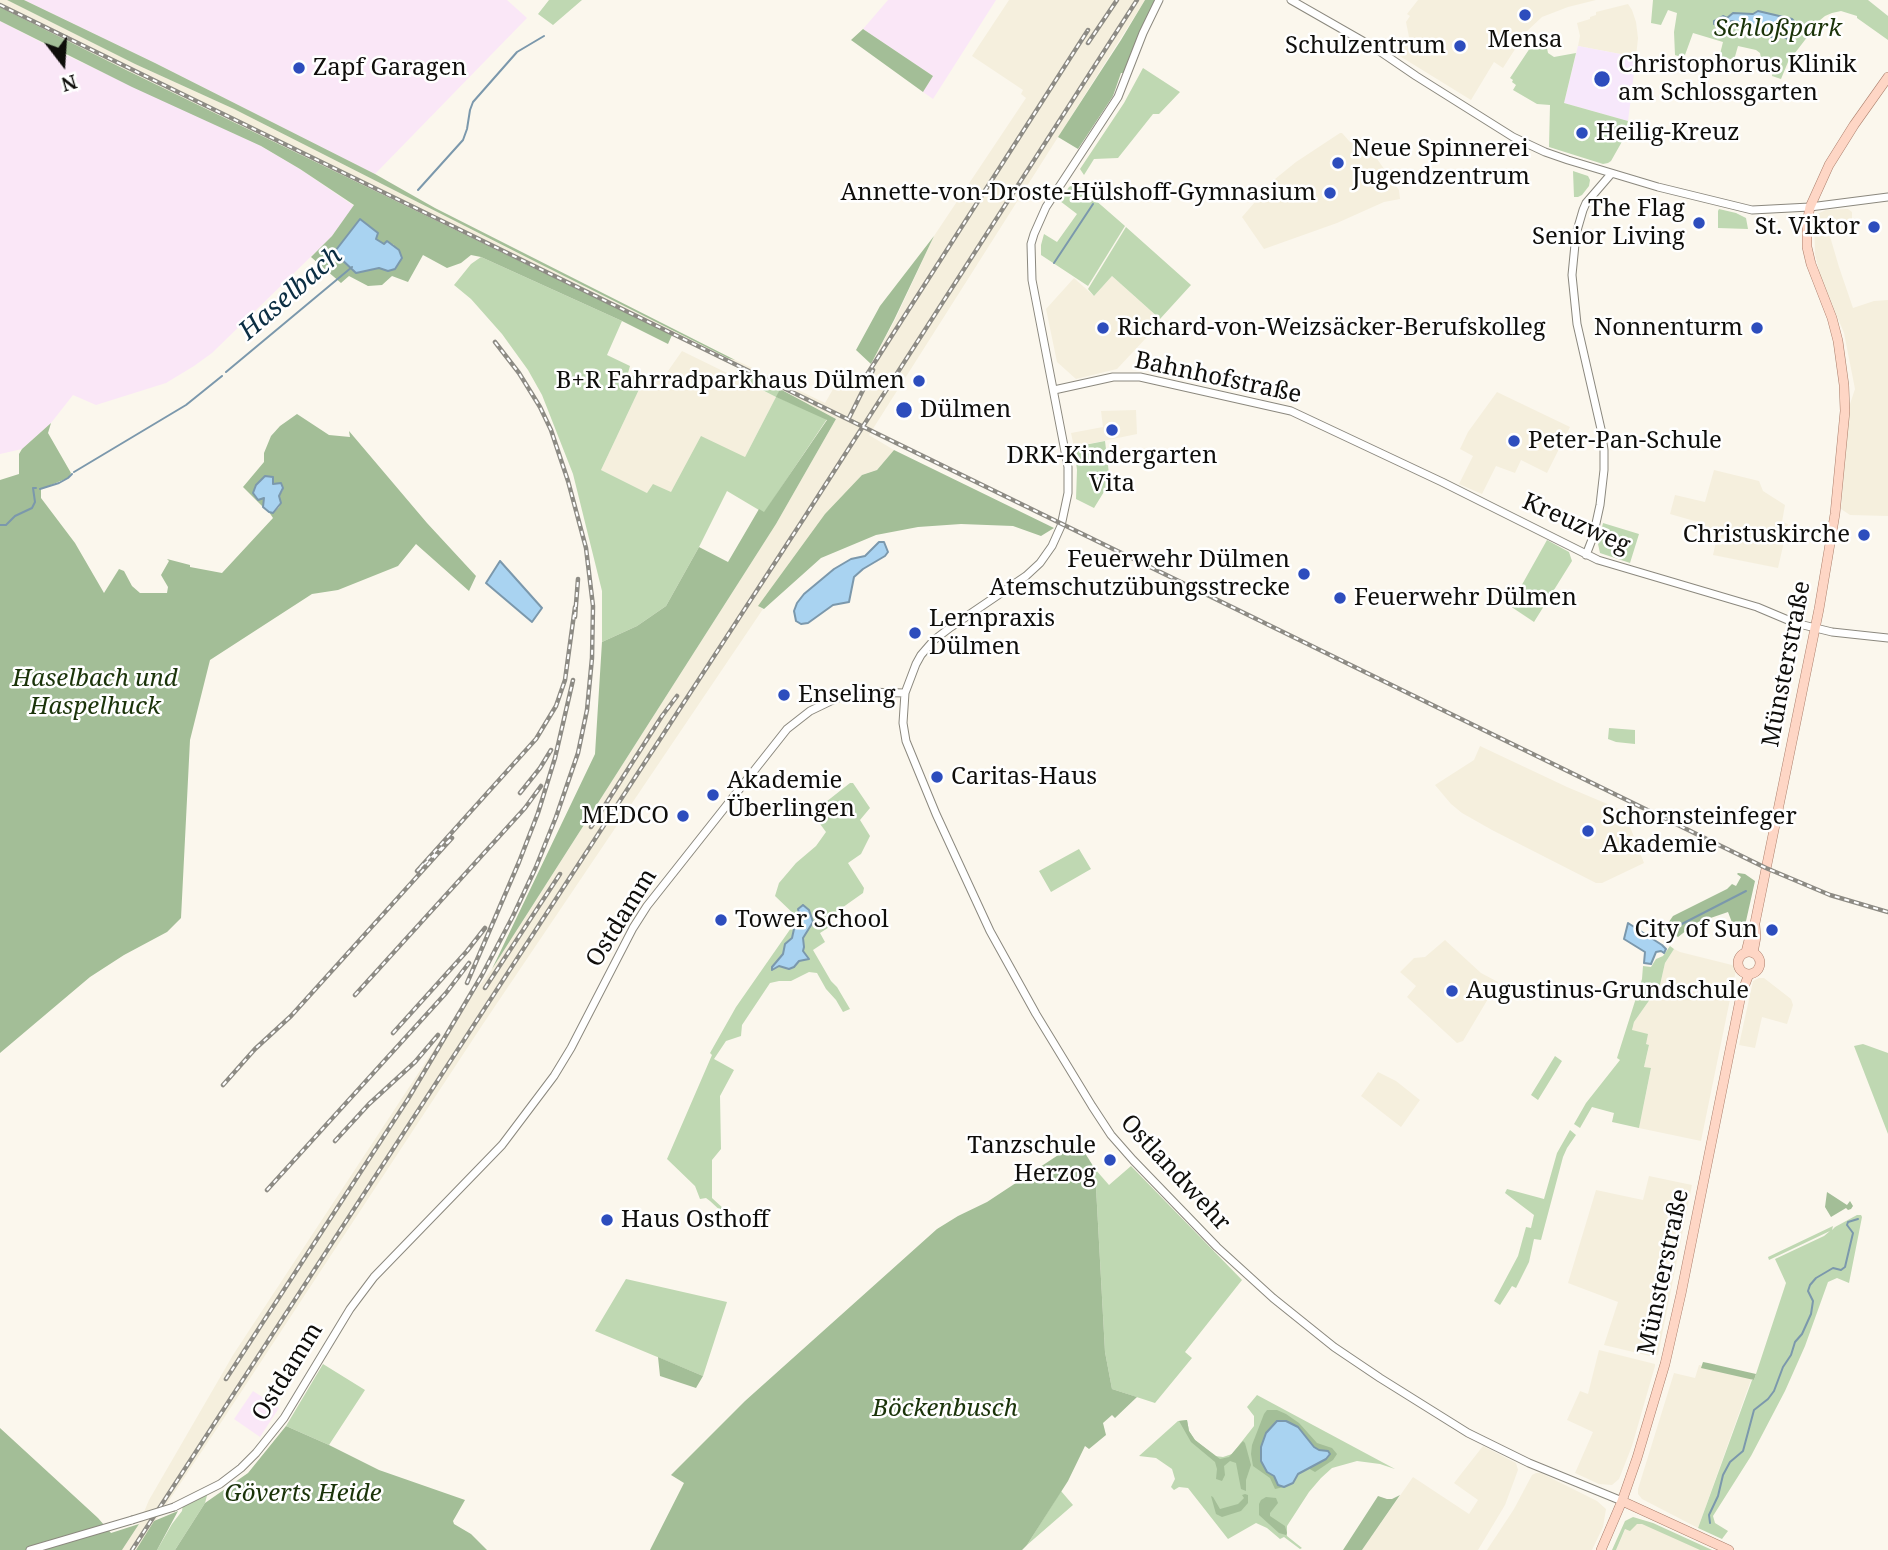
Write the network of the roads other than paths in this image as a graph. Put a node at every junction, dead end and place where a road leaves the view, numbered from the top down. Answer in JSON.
{"nodes":[{"id":1,"x":1159,"y":0,"type":"edge"},
{"id":2,"x":1291,"y":0,"type":"edge"},
{"id":3,"x":1888,"y":77,"type":"edge"},
{"id":4,"x":1612,"y":174,"type":"junction"},
{"id":5,"x":1888,"y":197,"type":"edge"},
{"id":6,"x":1810,"y":206,"type":"junction"},
{"id":7,"x":1054,"y":390,"type":"junction"},
{"id":8,"x":1332,"y":429,"type":"joint"},
{"id":9,"x":1586,"y":555,"type":"junction"},
{"id":10,"x":1815,"y":628,"type":"junction"},
{"id":11,"x":1888,"y":638,"type":"edge"},
{"id":12,"x":905,"y":693,"type":"junction"},
{"id":13,"x":1750,"y":953,"type":"junction"},
{"id":14,"x":1745,"y":973,"type":"junction"},
{"id":15,"x":1622,"y":1501,"type":"junction"},
{"id":16,"x":30,"y":1550,"type":"edge"},
{"id":17,"x":1601,"y":1550,"type":"edge"},
{"id":18,"x":1728,"y":1550,"type":"edge"}],
"edges":[{"from":1,"to":7,"type":"street"},
{"from":2,"to":4,"type":"street"},
{"from":3,"to":6,"type":"main road"},
{"from":4,"to":6,"type":"street"},
{"from":4,"to":9,"type":"street"},
{"from":5,"to":6,"type":"street"},
{"from":6,"to":10,"type":"main road","name":"Münsterstraße"},
{"from":7,"to":8,"type":"street","name":"Bahnhofstraße"},
{"from":7,"to":12,"type":"street"},
{"from":8,"to":9,"type":"street","name":"Kreuzweg"},
{"from":9,"to":10,"type":"street","name":"Kreuzweg"},
{"from":10,"to":11,"type":"street","name":"Kreuzweg"},
{"from":10,"to":13,"type":"main road","name":"Münsterstraße"},
{"from":12,"to":15,"type":"street","name":"Ostlandwehr"},
{"from":12,"to":16,"type":"street","name":"Ostdamm","bridge":true},
{"from":13,"to":14,"type":"main road"},
{"from":13,"to":14,"type":"main road"},
{"from":14,"to":15,"type":"main road","name":"Münsterstraße"},
{"from":15,"to":17,"type":"main road","name":"Münsterstraße"},
{"from":15,"to":18,"type":"main road"}]}
